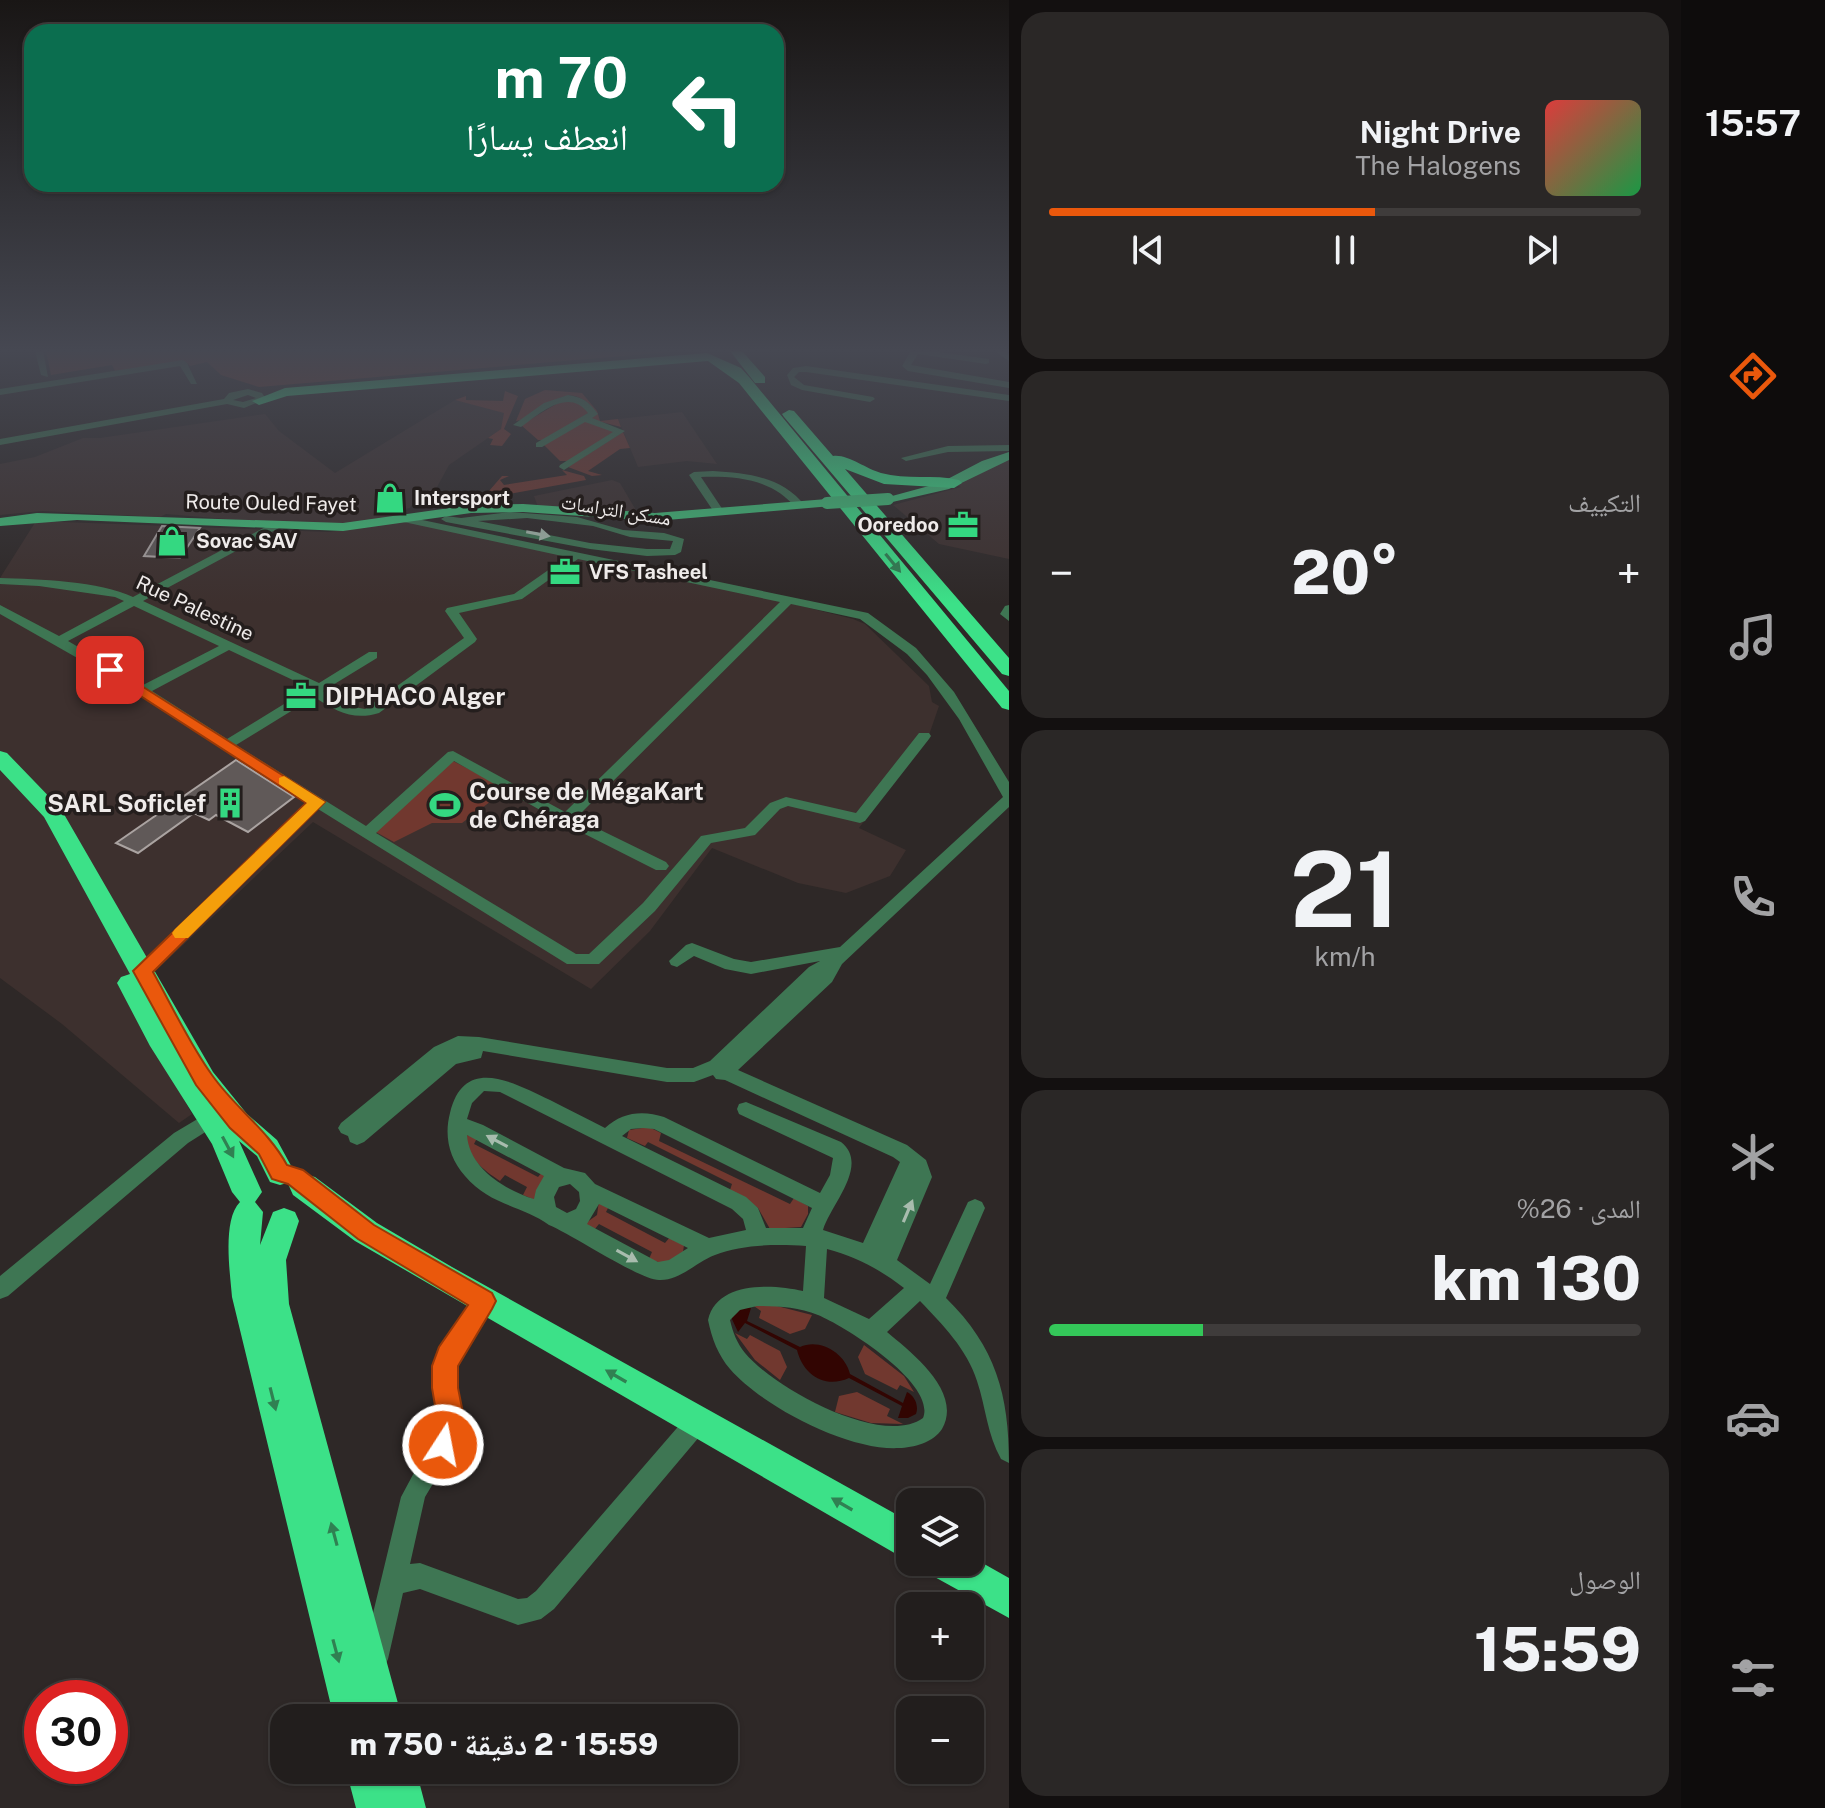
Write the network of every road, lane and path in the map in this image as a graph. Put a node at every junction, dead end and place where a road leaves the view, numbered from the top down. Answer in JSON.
{"nodes":[{"id":1,"x":37,"y":435,"type":"edge"},
{"id":2,"x":556,"y":435,"type":"edge"},
{"id":3,"x":613,"y":435,"type":"edge"},
{"id":4,"x":798,"y":435,"type":"edge"},
{"id":5,"x":808,"y":435,"type":"edge"},
{"id":6,"x":0,"y":442,"type":"edge"},
{"id":7,"x":815,"y":443,"type":"junction"},
{"id":8,"x":539,"y":445,"type":"dead end"},
{"id":9,"x":1009,"y":448,"type":"edge"},
{"id":10,"x":1009,"y":456,"type":"edge"},
{"id":11,"x":906,"y":458,"type":"dead end"},
{"id":12,"x":564,"y":467,"type":"dead end"},
{"id":13,"x":954,"y":483,"type":"junction"},
{"id":14,"x":800,"y":506,"type":"junction"},
{"id":15,"x":720,"y":513,"type":"junction"},
{"id":16,"x":426,"y":515,"type":"junction"},
{"id":17,"x":403,"y":519,"type":"junction"},
{"id":18,"x":462,"y":521,"type":"junction"},
{"id":19,"x":0,"y":522,"type":"edge"},
{"id":20,"x":275,"y":526,"type":"junction"},
{"id":21,"x":575,"y":556,"type":"junction"},
{"id":22,"x":0,"y":581,"type":"edge"},
{"id":23,"x":0,"y":588,"type":"edge"},
{"id":24,"x":788,"y":601,"type":"junction"},
{"id":25,"x":130,"y":604,"type":"junction"},
{"id":26,"x":0,"y":609,"type":"edge"},
{"id":27,"x":1009,"y":609,"type":"edge"},
{"id":28,"x":1009,"y":617,"type":"edge"},
{"id":29,"x":60,"y":640,"type":"junction"},
{"id":30,"x":223,"y":648,"type":"junction"},
{"id":31,"x":373,"y":655,"type":"dead end"},
{"id":32,"x":1009,"y":670,"type":"edge"},
{"id":33,"x":144,"y":690,"type":"junction"},
{"id":34,"x":315,"y":692,"type":"junction"},
{"id":35,"x":1009,"y":704,"type":"edge"},
{"id":36,"x":924,"y":736,"type":"dead end"},
{"id":37,"x":228,"y":744,"type":"junction"},
{"id":38,"x":0,"y":757,"type":"edge"},
{"id":39,"x":0,"y":771,"type":"edge"},
{"id":40,"x":1009,"y":797,"type":"edge"},
{"id":41,"x":317,"y":802,"type":"junction"},
{"id":42,"x":566,"y":819,"type":"junction"},
{"id":43,"x":368,"y":832,"type":"junction"},
{"id":44,"x":661,"y":866,"type":"dead end"},
{"id":45,"x":842,"y":955,"type":"junction"},
{"id":46,"x":677,"y":961,"type":"dead end"},
{"id":47,"x":143,"y":971,"type":"junction"},
{"id":48,"x":725,"y":1072,"type":"junction"},
{"id":49,"x":746,"y":1109,"type":"dead end"},
{"id":50,"x":211,"y":1119,"type":"junction"},
{"id":51,"x":457,"y":1131,"type":"junction"},
{"id":52,"x":609,"y":1137,"type":"junction"},
{"id":53,"x":565,"y":1178,"type":"junction"},
{"id":54,"x":292,"y":1179,"type":"junction"},
{"id":55,"x":589,"y":1190,"type":"junction"},
{"id":56,"x":248,"y":1202,"type":"junction"},
{"id":57,"x":823,"y":1204,"type":"junction"},
{"id":58,"x":975,"y":1208,"type":"dead end"},
{"id":59,"x":552,"y":1214,"type":"junction"},
{"id":60,"x":284,"y":1221,"type":"junction"},
{"id":61,"x":759,"y":1237,"type":"junction"},
{"id":62,"x":814,"y":1238,"type":"junction"},
{"id":63,"x":708,"y":1248,"type":"junction"},
{"id":64,"x":876,"y":1260,"type":"junction"},
{"id":65,"x":0,"y":1289,"type":"edge"},
{"id":66,"x":926,"y":1295,"type":"junction"},
{"id":67,"x":484,"y":1301,"type":"junction"},
{"id":68,"x":813,"y":1303,"type":"junction"},
{"id":69,"x":871,"y":1332,"type":"junction"},
{"id":70,"x":990,"y":1387,"type":"junction"},
{"id":71,"x":1009,"y":1402,"type":"edge"},
{"id":72,"x":697,"y":1422,"type":"junction"},
{"id":73,"x":1009,"y":1451,"type":"edge"},
{"id":74,"x":896,"y":1535,"type":"edge"},
{"id":75,"x":969,"y":1576,"type":"edge"},
{"id":76,"x":392,"y":1585,"type":"junction"},
{"id":77,"x":1009,"y":1599,"type":"edge"},
{"id":78,"x":371,"y":1676,"type":"junction"},
{"id":79,"x":350,"y":1704,"type":"edge"},
{"id":80,"x":378,"y":1704,"type":"edge"},
{"id":81,"x":371,"y":1784,"type":"edge"},
{"id":82,"x":399,"y":1784,"type":"edge"},
{"id":83,"x":377,"y":1808,"type":"edge"},
{"id":84,"x":405,"y":1808,"type":"edge"}],
"edges":[{"from":1,"to":6,"type":"street"},
{"from":2,"to":8,"type":"street"},
{"from":3,"to":12,"type":"street"},
{"from":4,"to":35,"type":"highway","one_way":true},
{"from":5,"to":7,"type":"highway"},
{"from":7,"to":13,"type":"highway"},
{"from":7,"to":32,"type":"highway"},
{"from":9,"to":11,"type":"street"},
{"from":10,"to":13,"type":"main road","name":"Route Ouled Fayet"},
{"from":13,"to":14,"type":"main road","name":"Route Ouled Fayet","bridge":true},
{"from":14,"to":15,"type":"main road","name":"Route Ouled Fayet"},
{"from":14,"to":15,"type":"street"},
{"from":15,"to":16,"type":"main road","name":"Route Ouled Fayet"},
{"from":16,"to":17,"type":"main road","name":"Route Ouled Fayet"},
{"from":16,"to":18,"type":"street","name":"مسكن التراسات"},
{"from":17,"to":20,"type":"main road","name":"Route Ouled Fayet"},
{"from":17,"to":21,"type":"street"},
{"from":18,"to":18,"type":"street","name":"مسكن التراسات","one_way":true},
{"from":19,"to":20,"type":"main road","name":"Route Ouled Fayet"},
{"from":20,"to":25,"type":"street"},
{"from":21,"to":24,"type":"street"},
{"from":21,"to":34,"type":"street","name":"Rue Palestine"},
{"from":22,"to":25,"type":"street","name":"Rue Palestine"},
{"from":23,"to":25,"type":"street","name":"Rue Palestine"},
{"from":24,"to":40,"type":"street"},
{"from":24,"to":42,"type":"street"},
{"from":25,"to":29,"type":"street"},
{"from":25,"to":30,"type":"street","name":"Rue Palestine"},
{"from":26,"to":29,"type":"street"},
{"from":27,"to":28,"type":"street"},
{"from":29,"to":33,"type":"street"},
{"from":30,"to":33,"type":"street"},
{"from":30,"to":34,"type":"street","name":"Rue Palestine"},
{"from":31,"to":34,"type":"street"},
{"from":33,"to":37,"type":"street"},
{"from":34,"to":37,"type":"street"},
{"from":36,"to":43,"type":"street"},
{"from":37,"to":41,"type":"street"},
{"from":38,"to":47,"type":"highway"},
{"from":39,"to":50,"type":"highway"},
{"from":40,"to":45,"type":"street"},
{"from":41,"to":43,"type":"street"},
{"from":41,"to":47,"type":"street"},
{"from":42,"to":43,"type":"street"},
{"from":42,"to":44,"type":"street"},
{"from":45,"to":46,"type":"street"},
{"from":45,"to":48,"type":"street"},
{"from":45,"to":48,"type":"street"},
{"from":47,"to":54,"type":"highway"},
{"from":48,"to":64,"type":"street"},
{"from":49,"to":57,"type":"street"},
{"from":50,"to":56,"type":"highway","one_way":true},
{"from":50,"to":65,"type":"street"},
{"from":51,"to":52,"type":"street"},
{"from":53,"to":51,"type":"street","one_way":true},
{"from":51,"to":59,"type":"street"},
{"from":52,"to":57,"type":"street"},
{"from":52,"to":61,"type":"street"},
{"from":53,"to":55,"type":"street"},
{"from":53,"to":59,"type":"street"},
{"from":54,"to":56,"type":"highway"},
{"from":54,"to":60,"type":"highway"},
{"from":54,"to":67,"type":"highway"},
{"from":55,"to":59,"type":"street"},
{"from":55,"to":63,"type":"street"},
{"from":56,"to":60,"type":"highway"},
{"from":56,"to":79,"type":"highway","one_way":true},
{"from":57,"to":62,"type":"street"},
{"from":58,"to":66,"type":"street"},
{"from":59,"to":63,"type":"street","one_way":true},
{"from":78,"to":60,"type":"highway","one_way":true},
{"from":61,"to":62,"type":"street"},
{"from":61,"to":63,"type":"street"},
{"from":62,"to":64,"type":"street"},
{"from":62,"to":68,"type":"street"},
{"from":64,"to":66,"type":"street"},
{"from":66,"to":69,"type":"street"},
{"from":66,"to":70,"type":"street"},
{"from":72,"to":67,"type":"highway","one_way":true},
{"from":67,"to":76,"type":"street"},
{"from":68,"to":69,"type":"street"},
{"from":68,"to":69,"type":"street"},
{"from":70,"to":71,"type":"street"},
{"from":70,"to":73,"type":"street"},
{"from":74,"to":72,"type":"highway","one_way":true},
{"from":72,"to":76,"type":"street"},
{"from":75,"to":77,"type":"highway"},
{"from":76,"to":78,"type":"street"},
{"from":78,"to":80,"type":"highway"},
{"from":81,"to":83,"type":"highway"},
{"from":82,"to":84,"type":"highway"}]}
